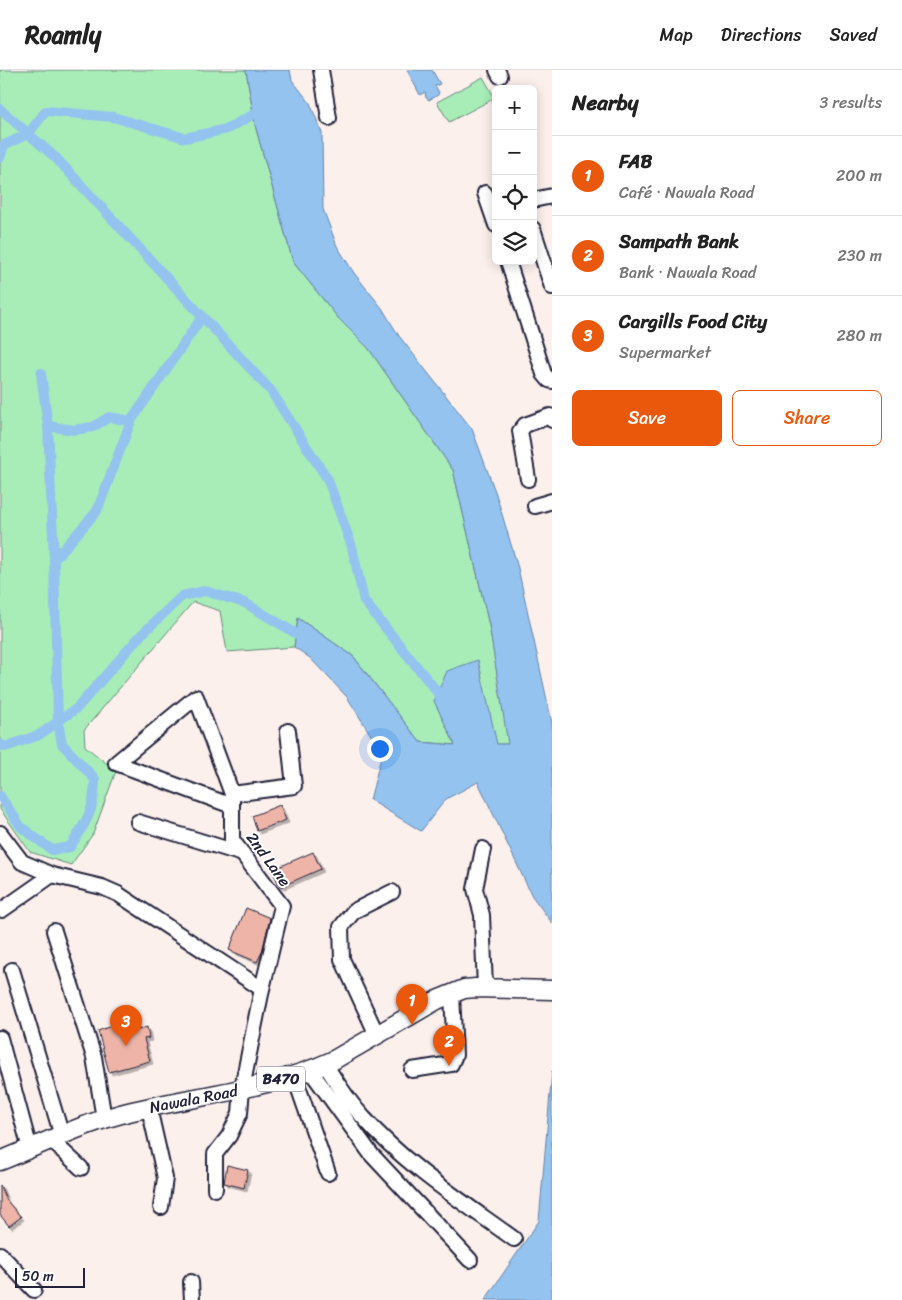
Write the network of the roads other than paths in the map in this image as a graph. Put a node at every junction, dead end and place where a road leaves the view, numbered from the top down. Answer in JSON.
{"nodes":[{"id":1,"x":321,"y":70,"type":"edge"},
{"id":2,"x":329,"y":118,"type":"dead end"},
{"id":3,"x":485,"y":193,"type":"dead end"},
{"id":4,"x":552,"y":196,"type":"edge"},
{"id":5,"x":537,"y":199,"type":"edge"},
{"id":6,"x":494,"y":220,"type":"edge"},
{"id":7,"x":537,"y":241,"type":"edge"},
{"id":8,"x":509,"y":265,"type":"edge"},
{"id":9,"x":552,"y":287,"type":"edge"},
{"id":10,"x":552,"y":381,"type":"edge"},
{"id":11,"x":552,"y":420,"type":"edge"},
{"id":12,"x":528,"y":479,"type":"dead end"},
{"id":13,"x":552,"y":501,"type":"edge"},
{"id":14,"x":535,"y":506,"type":"dead end"},
{"id":15,"x":288,"y":731,"type":"dead end"},
{"id":16,"x":232,"y":800,"type":"junction"},
{"id":17,"x":138,"y":822,"type":"dead end"},
{"id":18,"x":0,"y":833,"type":"edge"},
{"id":19,"x":483,"y":849,"type":"dead end"},
{"id":20,"x":243,"y":854,"type":"junction"},
{"id":21,"x":52,"y":875,"type":"junction"},
{"id":22,"x":392,"y":892,"type":"dead end"},
{"id":23,"x":2,"y":910,"type":"dead end"},
{"id":24,"x":54,"y":931,"type":"dead end"},
{"id":25,"x":12,"y":970,"type":"dead end"},
{"id":26,"x":485,"y":988,"type":"junction"},
{"id":27,"x":262,"y":990,"type":"junction"},
{"id":28,"x":552,"y":990,"type":"edge"},
{"id":29,"x":452,"y":994,"type":"junction"},
{"id":30,"x":376,"y":1034,"type":"junction"},
{"id":31,"x":0,"y":1038,"type":"edge"},
{"id":32,"x":310,"y":1070,"type":"junction"},
{"id":33,"x":412,"y":1070,"type":"dead end"},
{"id":34,"x":242,"y":1088,"type":"junction"},
{"id":35,"x":149,"y":1108,"type":"junction"},
{"id":36,"x":104,"y":1119,"type":"junction"},
{"id":37,"x":56,"y":1138,"type":"junction"},
{"id":38,"x":30,"y":1149,"type":"junction"},
{"id":39,"x":0,"y":1161,"type":"edge"},
{"id":40,"x":81,"y":1168,"type":"dead end"},
{"id":41,"x":328,"y":1173,"type":"dead end"},
{"id":42,"x":215,"y":1190,"type":"dead end"},
{"id":43,"x":161,"y":1207,"type":"dead end"},
{"id":44,"x":514,"y":1239,"type":"dead end"},
{"id":45,"x":0,"y":1254,"type":"edge"},
{"id":46,"x":470,"y":1260,"type":"dead end"},
{"id":47,"x":191,"y":1282,"type":"dead end"},
{"id":48,"x":34,"y":1290,"type":"dead end"},
{"id":49,"x":192,"y":1300,"type":"edge"}],
"edges":[{"from":1,"to":2,"type":"street"},
{"from":3,"to":6,"type":"street"},
{"from":4,"to":5,"type":"street"},
{"from":7,"to":9,"type":"street"},
{"from":8,"to":10,"type":"street"},
{"from":11,"to":12,"type":"street"},
{"from":13,"to":14,"type":"street"},
{"from":15,"to":16,"type":"street"},
{"from":16,"to":16,"type":"street","name":"2nd Lane"},
{"from":16,"to":20,"type":"street","name":"2nd Lane"},
{"from":17,"to":20,"type":"street"},
{"from":18,"to":21,"type":"street"},
{"from":19,"to":26,"type":"street"},
{"from":20,"to":27,"type":"street","name":"2nd Lane"},
{"from":21,"to":23,"type":"street"},
{"from":21,"to":27,"type":"street"},
{"from":22,"to":30,"type":"street"},
{"from":24,"to":36,"type":"street"},
{"from":25,"to":37,"type":"street"},
{"from":26,"to":28,"type":"main road","name":"Nawala Road","number":"B470"},
{"from":26,"to":29,"type":"main road","name":"Nawala Road","number":"B470"},
{"from":27,"to":34,"type":"street","name":"2nd Lane"},
{"from":29,"to":30,"type":"main road","name":"Nawala Road","number":"B470"},
{"from":29,"to":33,"type":"street"},
{"from":30,"to":32,"type":"main road","name":"Nawala Road","number":"B470"},
{"from":31,"to":38,"type":"street"},
{"from":32,"to":34,"type":"main road","name":"Nawala Road","number":"B470"},
{"from":32,"to":41,"type":"street"},
{"from":32,"to":44,"type":"street"},
{"from":32,"to":46,"type":"street"},
{"from":34,"to":35,"type":"main road","name":"Nawala Road","number":"B470"},
{"from":34,"to":42,"type":"street","name":"2nd Lane"},
{"from":35,"to":36,"type":"main road","name":"Nawala Road","number":"B470"},
{"from":35,"to":43,"type":"street"},
{"from":36,"to":37,"type":"main road","name":"Nawala Road","number":"B470"},
{"from":37,"to":38,"type":"main road","name":"Nawala Road","number":"B470"},
{"from":37,"to":40,"type":"street"},
{"from":38,"to":39,"type":"main road","name":"Nawala Road","number":"B470"},
{"from":45,"to":48,"type":"street"},
{"from":47,"to":49,"type":"street"}]}
